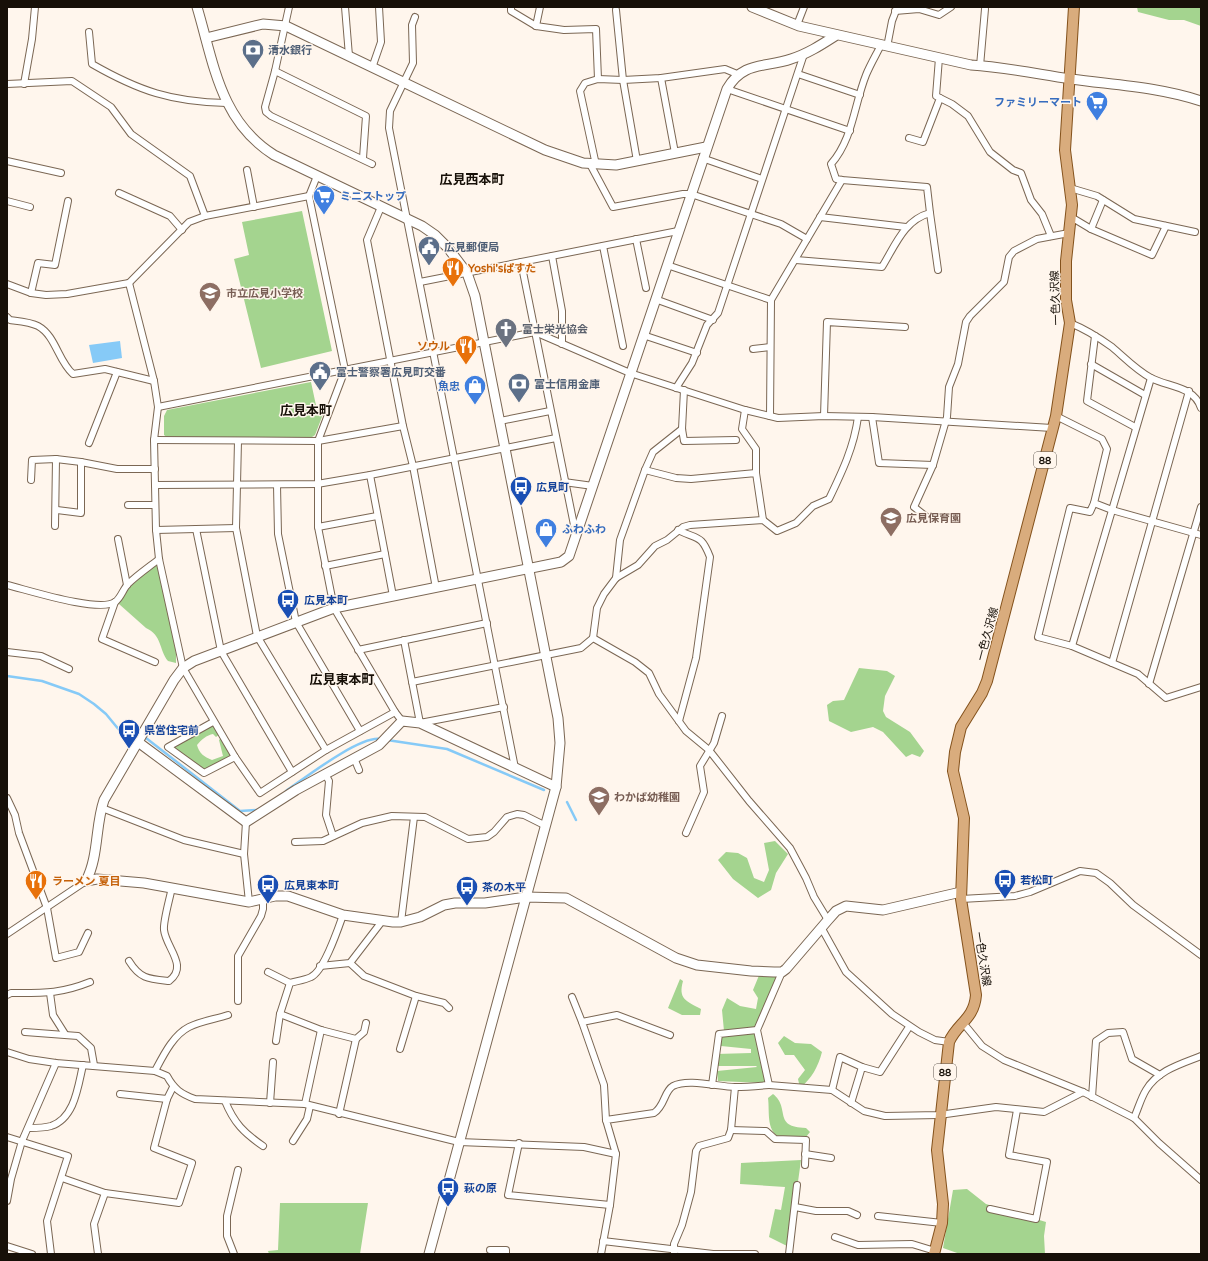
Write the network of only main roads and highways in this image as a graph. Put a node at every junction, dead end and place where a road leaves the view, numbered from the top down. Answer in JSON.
{"nodes":[{"id":1,"x":1074,"y":7,"type":"edge"},
{"id":2,"x":935,"y":1252,"type":"edge"}],
"edges":[{"from":1,"to":2,"type":"main road","name":"一色久沢線","number":"88"}]}
